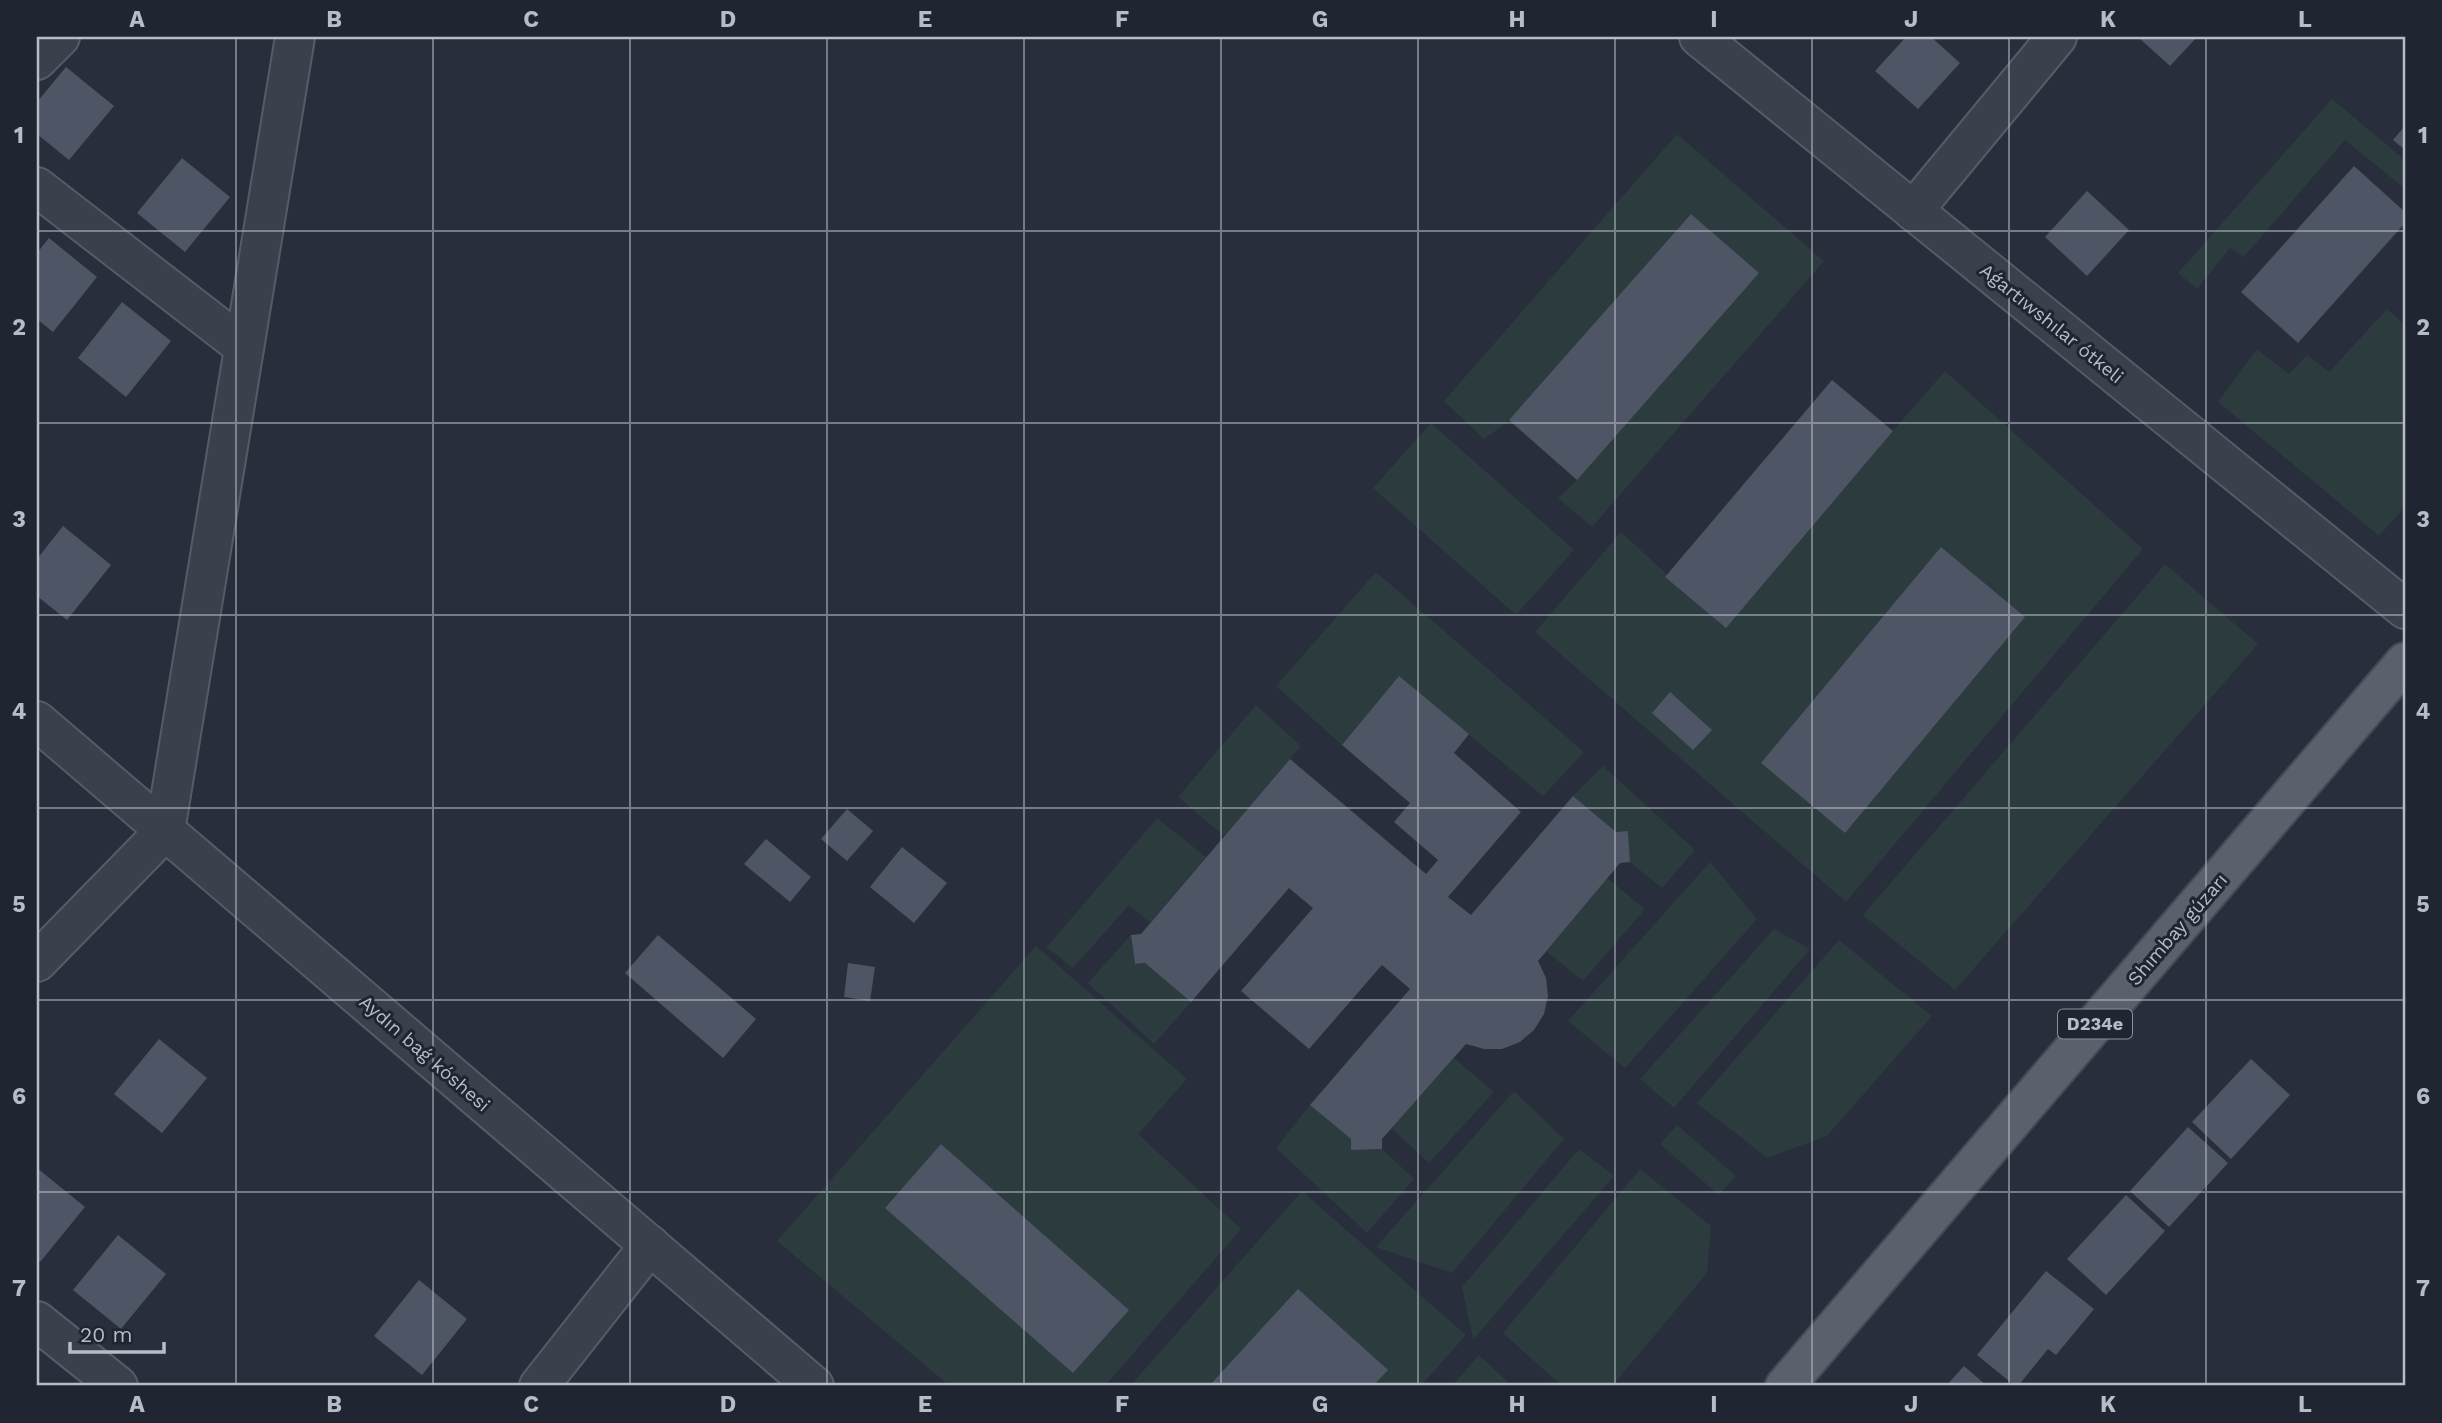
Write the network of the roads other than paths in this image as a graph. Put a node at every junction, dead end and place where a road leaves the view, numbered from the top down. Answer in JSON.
{"nodes":[{"id":1,"x":60,"y":37,"type":"edge"},
{"id":2,"x":295,"y":37,"type":"edge"},
{"id":3,"x":1699,"y":37,"type":"edge"},
{"id":4,"x":2057,"y":37,"type":"edge"},
{"id":5,"x":37,"y":60,"type":"edge"},
{"id":6,"x":37,"y":187,"type":"edge"},
{"id":7,"x":1913,"y":211,"type":"junction"},
{"id":8,"x":244,"y":347,"type":"junction"},
{"id":9,"x":2405,"y":609,"type":"edge"},
{"id":10,"x":2405,"y":662,"type":"edge"},
{"id":11,"x":37,"y":721,"type":"edge"},
{"id":12,"x":165,"y":831,"type":"junction"},
{"id":13,"x":37,"y":962,"type":"edge"},
{"id":14,"x":650,"y":1245,"type":"junction"},
{"id":15,"x":37,"y":1321,"type":"edge"},
{"id":16,"x":118,"y":1386,"type":"edge"},
{"id":17,"x":539,"y":1386,"type":"edge"},
{"id":18,"x":814,"y":1386,"type":"edge"},
{"id":19,"x":1785,"y":1386,"type":"edge"}],
"edges":[{"from":1,"to":5,"type":"street"},
{"from":2,"to":8,"type":"street"},
{"from":3,"to":7,"type":"street","name":"Aǵartıwshılar ótkeli"},
{"from":4,"to":7,"type":"street"},
{"from":6,"to":8,"type":"street"},
{"from":7,"to":9,"type":"street","name":"Aǵartıwshılar ótkeli"},
{"from":8,"to":12,"type":"street"},
{"from":10,"to":19,"type":"main road","name":"Shımbay gúzarı","number":"D234e"},
{"from":11,"to":12,"type":"street","name":"Aydın baǵ kóshesi"},
{"from":12,"to":13,"type":"street"},
{"from":12,"to":14,"type":"street","name":"Aydın baǵ kóshesi"},
{"from":14,"to":17,"type":"street"},
{"from":14,"to":18,"type":"street","name":"Aydın baǵ kóshesi"},
{"from":15,"to":16,"type":"street"}]}
